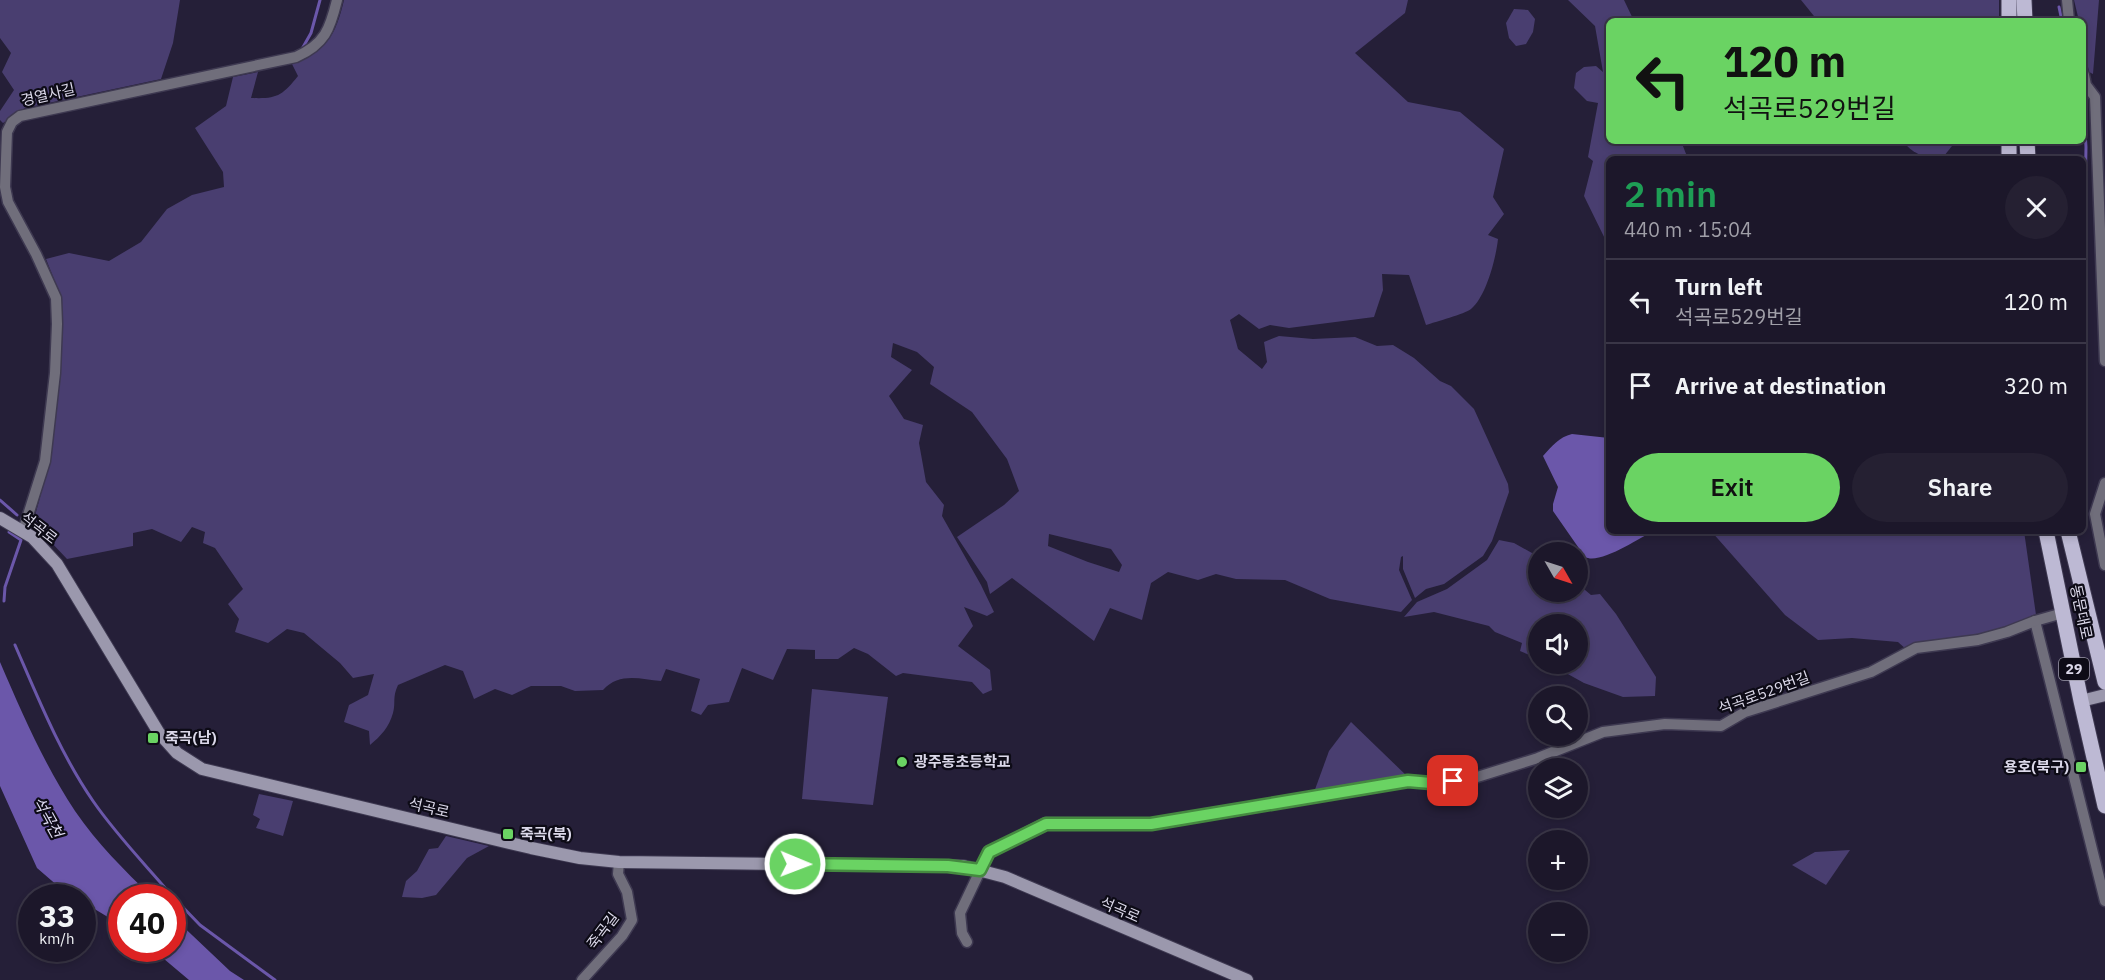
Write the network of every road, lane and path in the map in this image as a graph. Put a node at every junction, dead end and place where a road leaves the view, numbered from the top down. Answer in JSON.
{"nodes":[{"id":1,"x":337,"y":0,"type":"edge"},
{"id":2,"x":2009,"y":0,"type":"edge"},
{"id":3,"x":2024,"y":0,"type":"edge"},
{"id":4,"x":2067,"y":0,"type":"edge"},
{"id":5,"x":2009,"y":18,"type":"edge"},
{"id":6,"x":2025,"y":18,"type":"edge"},
{"id":7,"x":2070,"y":18,"type":"edge"},
{"id":8,"x":2086,"y":85,"type":"edge"},
{"id":9,"x":2105,"y":361,"type":"edge"},
{"id":10,"x":2105,"y":483,"type":"edge"},
{"id":11,"x":0,"y":518,"type":"edge"},
{"id":12,"x":23,"y":531,"type":"junction"},
{"id":13,"x":2047,"y":534,"type":"edge"},
{"id":14,"x":2069,"y":534,"type":"edge"},
{"id":15,"x":2105,"y":565,"type":"edge"},
{"id":16,"x":2062,"y":613,"type":"junction"},
{"id":17,"x":2036,"y":621,"type":"junction"},
{"id":18,"x":2105,"y":681,"type":"edge"},
{"id":19,"x":2105,"y":695,"type":"edge"},
{"id":20,"x":2080,"y":701,"type":"junction"},
{"id":21,"x":2105,"y":806,"type":"edge"},
{"id":22,"x":619,"y":861,"type":"junction"},
{"id":23,"x":980,"y":870,"type":"junction"},
{"id":24,"x":2105,"y":901,"type":"edge"},
{"id":25,"x":967,"y":942,"type":"dead end"},
{"id":26,"x":582,"y":980,"type":"edge"},
{"id":27,"x":1247,"y":980,"type":"edge"}],
"edges":[{"from":1,"to":12,"type":"street","name":"경열사길"},
{"from":2,"to":5,"type":"main road"},
{"from":3,"to":6,"type":"main road"},
{"from":4,"to":7,"type":"street"},
{"from":8,"to":9,"type":"street"},
{"from":10,"to":15,"type":"street"},
{"from":11,"to":12,"type":"street","name":"석곡로"},
{"from":12,"to":22,"type":"street","name":"석곡로"},
{"from":13,"to":16,"type":"main road","name":"동문대로","number":"29"},
{"from":14,"to":18,"type":"main road","name":"동문대로","number":"29"},
{"from":16,"to":17,"type":"street","name":"석곡로529번길"},
{"from":16,"to":20,"type":"main road","name":"동문대로","number":"29"},
{"from":17,"to":23,"type":"street","name":"석곡로529번길"},
{"from":17,"to":24,"type":"street"},
{"from":19,"to":20,"type":"street"},
{"from":20,"to":21,"type":"main road","name":"동문대로","number":"29"},
{"from":22,"to":23,"type":"street","name":"석곡로"},
{"from":22,"to":26,"type":"street","name":"죽곡길"},
{"from":23,"to":25,"type":"street"},
{"from":23,"to":27,"type":"street","name":"석곡로"}]}
